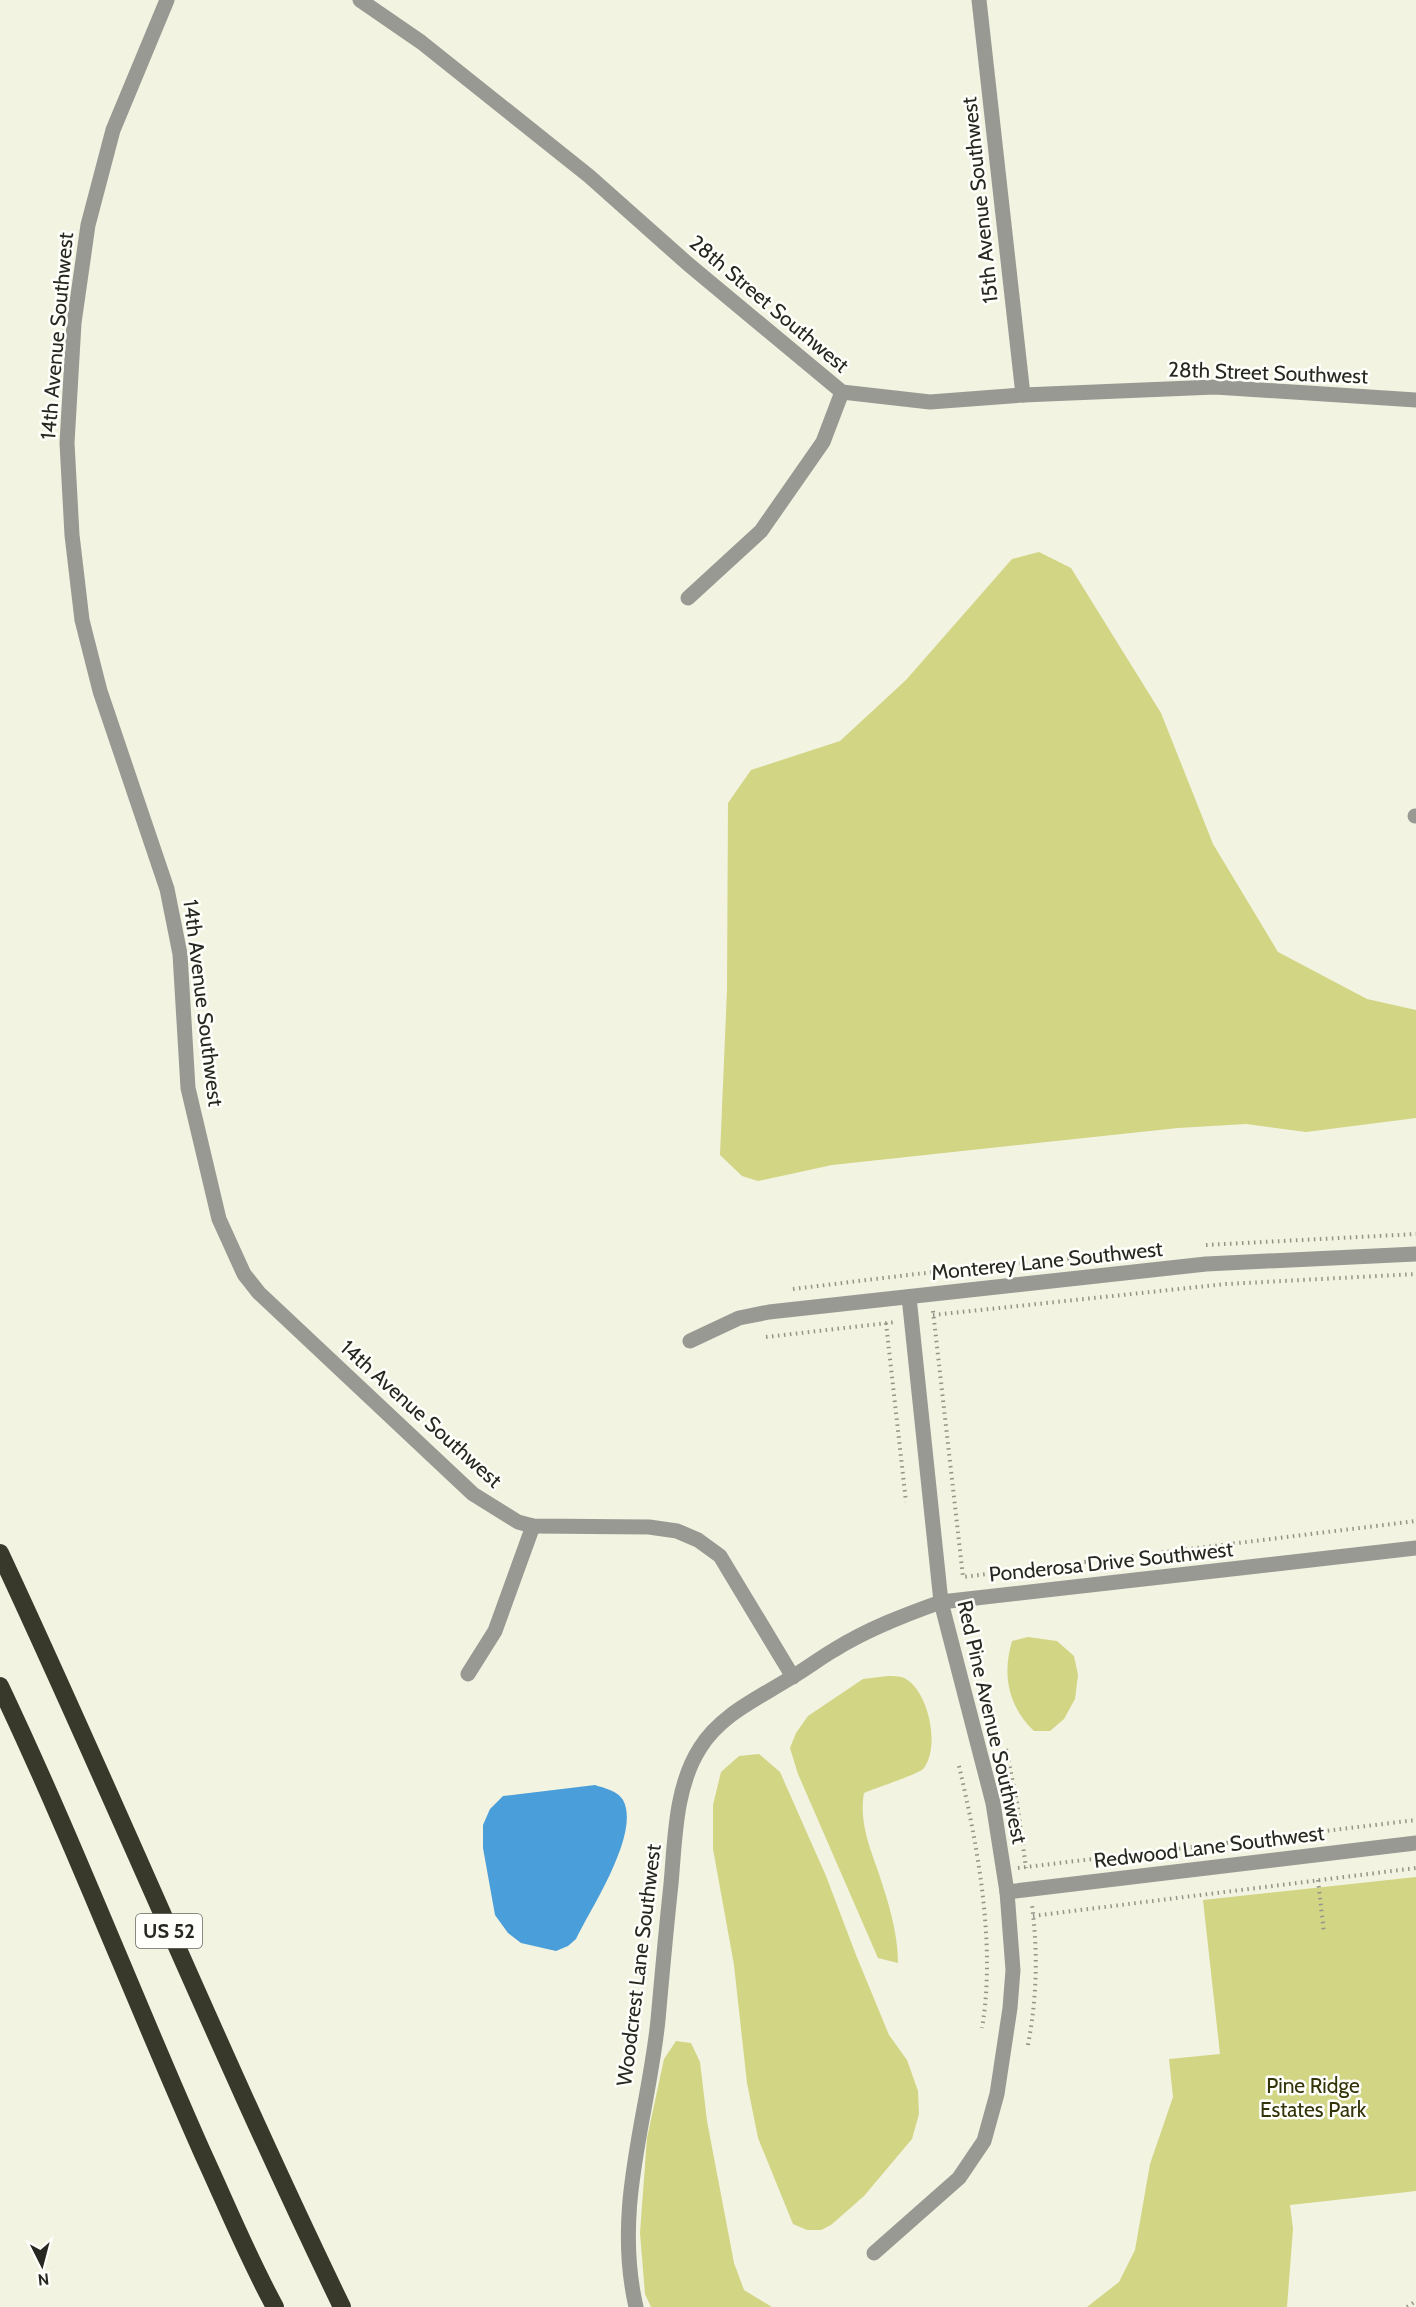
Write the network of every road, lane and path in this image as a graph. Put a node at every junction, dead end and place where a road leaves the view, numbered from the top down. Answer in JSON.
{"nodes":[{"id":1,"x":167,"y":0,"type":"edge"},
{"id":2,"x":360,"y":0,"type":"edge"},
{"id":3,"x":979,"y":0,"type":"edge"},
{"id":4,"x":842,"y":392,"type":"junction"},
{"id":5,"x":1023,"y":395,"type":"junction"},
{"id":6,"x":1416,"y":400,"type":"edge"},
{"id":7,"x":688,"y":598,"type":"dead end"},
{"id":8,"x":1416,"y":1254,"type":"edge"},
{"id":9,"x":916,"y":1274,"type":"dead end"},
{"id":10,"x":1416,"y":1274,"type":"edge"},
{"id":11,"x":793,"y":1289,"type":"dead end"},
{"id":12,"x":909,"y":1297,"type":"junction"},
{"id":13,"x":766,"y":1337,"type":"dead end"},
{"id":14,"x":690,"y":1341,"type":"dead end"},
{"id":15,"x":906,"y":1502,"type":"dead end"},
{"id":16,"x":1416,"y":1521,"type":"edge"},
{"id":17,"x":533,"y":1526,"type":"junction"},
{"id":18,"x":1416,"y":1548,"type":"edge"},
{"id":19,"x":0,"y":1553,"type":"edge"},
{"id":20,"x":941,"y":1602,"type":"junction"},
{"id":21,"x":468,"y":1674,"type":"dead end"},
{"id":22,"x":793,"y":1677,"type":"junction"},
{"id":23,"x":0,"y":1686,"type":"edge"},
{"id":24,"x":1006,"y":1749,"type":"dead end"},
{"id":25,"x":959,"y":1766,"type":"dead end"},
{"id":26,"x":1416,"y":1820,"type":"edge"},
{"id":27,"x":1416,"y":1843,"type":"edge"},
{"id":28,"x":1416,"y":1868,"type":"edge"},
{"id":29,"x":1318,"y":1880,"type":"junction"},
{"id":30,"x":1007,"y":1892,"type":"junction"},
{"id":31,"x":1324,"y":1933,"type":"dead end"},
{"id":32,"x":982,"y":2028,"type":"dead end"},
{"id":33,"x":1028,"y":2044,"type":"dead end"},
{"id":34,"x":874,"y":2253,"type":"dead end"},
{"id":35,"x":1416,"y":2301,"type":"edge"},
{"id":36,"x":275,"y":2307,"type":"edge"},
{"id":37,"x":342,"y":2307,"type":"edge"},
{"id":38,"x":636,"y":2307,"type":"edge"},
{"id":39,"x":1407,"y":2307,"type":"edge"}],
"edges":[{"from":1,"to":17,"type":"street","name":"14th Avenue Southwest"},
{"from":2,"to":4,"type":"street","name":"28th Street Southwest"},
{"from":3,"to":5,"type":"street","name":"15th Avenue Southwest"},
{"from":4,"to":5,"type":"street","name":"28th Street Southwest"},
{"from":4,"to":7,"type":"street"},
{"from":5,"to":6,"type":"street","name":"28th Street Southwest"},
{"from":8,"to":12,"type":"street","name":"Monterey Lane Southwest"},
{"from":9,"to":11,"type":"path"},
{"from":10,"to":16,"type":"path"},
{"from":12,"to":14,"type":"street","name":"Monterey Lane Southwest"},
{"from":12,"to":20,"type":"street","name":"Red Pine Avenue Southwest"},
{"from":13,"to":15,"type":"path"},
{"from":17,"to":21,"type":"street"},
{"from":17,"to":22,"type":"street","name":"14th Avenue Southwest"},
{"from":18,"to":20,"type":"street","name":"Ponderosa Drive Southwest"},
{"from":19,"to":37,"type":"highway","number":"US 52"},
{"from":20,"to":22,"type":"street","name":"Ponderosa Drive Southwest"},
{"from":20,"to":30,"type":"street","name":"Red Pine Avenue Southwest"},
{"from":22,"to":38,"type":"street","name":"Woodcrest Lane Southwest"},
{"from":23,"to":36,"type":"highway","number":"US 52"},
{"from":24,"to":26,"type":"path"},
{"from":25,"to":32,"type":"path"},
{"from":27,"to":30,"type":"street","name":"Redwood Lane Southwest"},
{"from":28,"to":29,"type":"path"},
{"from":29,"to":31,"type":"path"},
{"from":29,"to":33,"type":"path"},
{"from":30,"to":34,"type":"street","name":"Red Pine Avenue Southwest"},
{"from":35,"to":39,"type":"path"}]}
